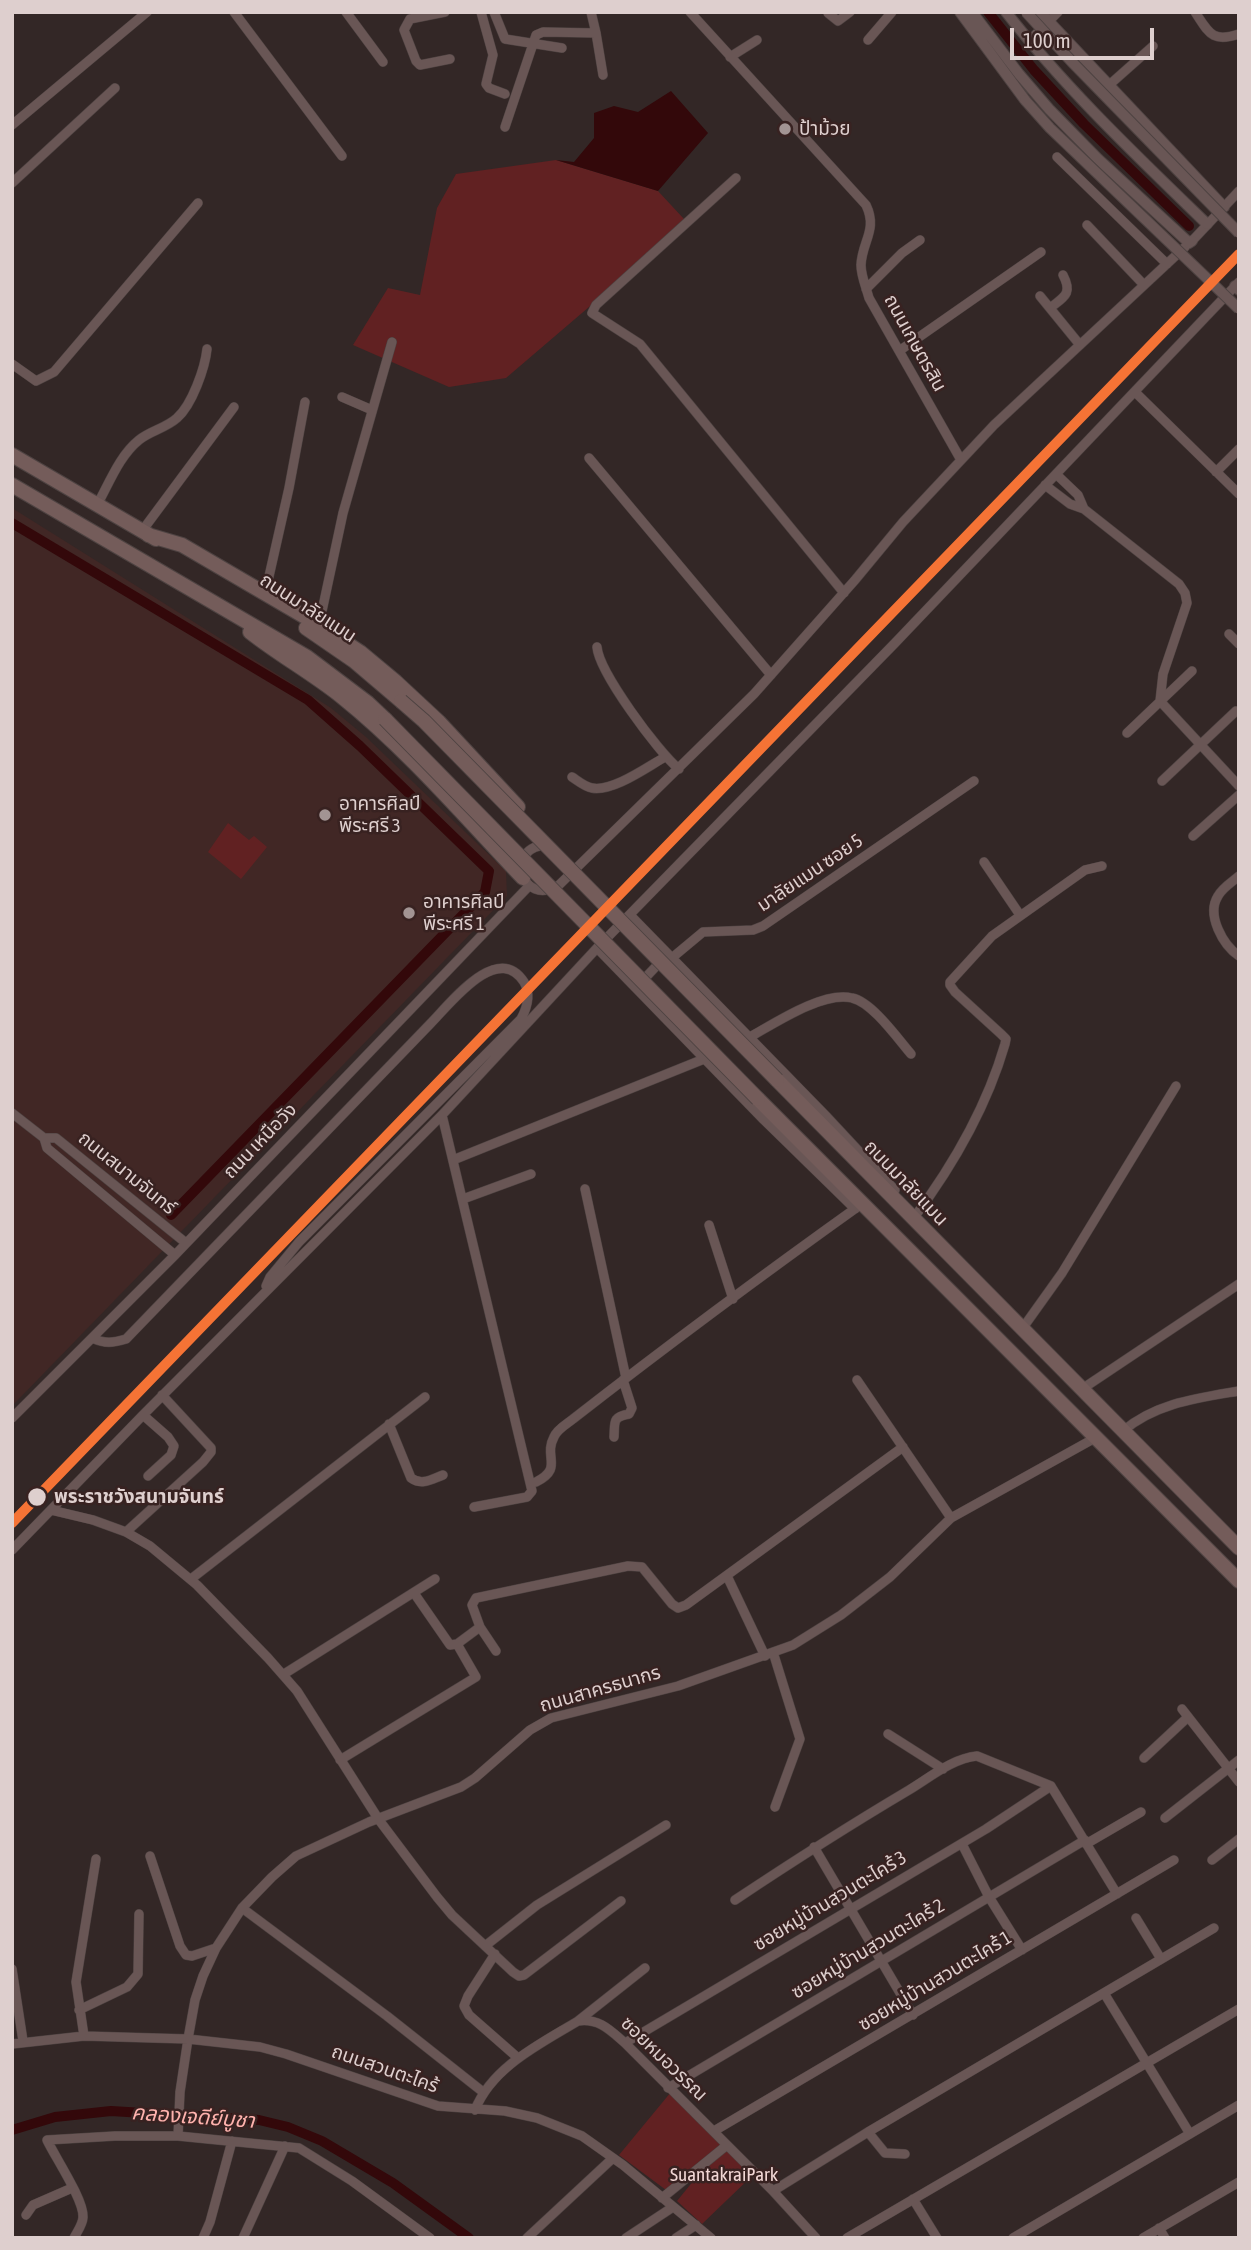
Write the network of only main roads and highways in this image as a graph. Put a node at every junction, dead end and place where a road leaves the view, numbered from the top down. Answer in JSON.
{"nodes":[{"id":1,"x":12,"y":455,"type":"edge"},
{"id":2,"x":12,"y":485,"type":"edge"},
{"id":3,"x":145,"y":533,"type":"junction"},
{"id":4,"x":224,"y":609,"type":"junction"},
{"id":5,"x":576,"y":869,"type":"road end"},
{"id":6,"x":526,"y":882,"type":"road end"},
{"id":7,"x":1237,"y":1543,"type":"edge"},
{"id":8,"x":1239,"y":1581,"type":"edge"}],
"edges":[{"from":1,"to":3,"type":"highway","name":"ถนนมาลัยแมน"},
{"from":2,"to":4,"type":"highway"},
{"from":3,"to":5,"type":"highway"},
{"from":3,"to":7,"type":"highway","name":"ถนนมาลัยแมน","bridge":true},
{"from":4,"to":6,"type":"highway"},
{"from":4,"to":8,"type":"highway","bridge":true}]}
